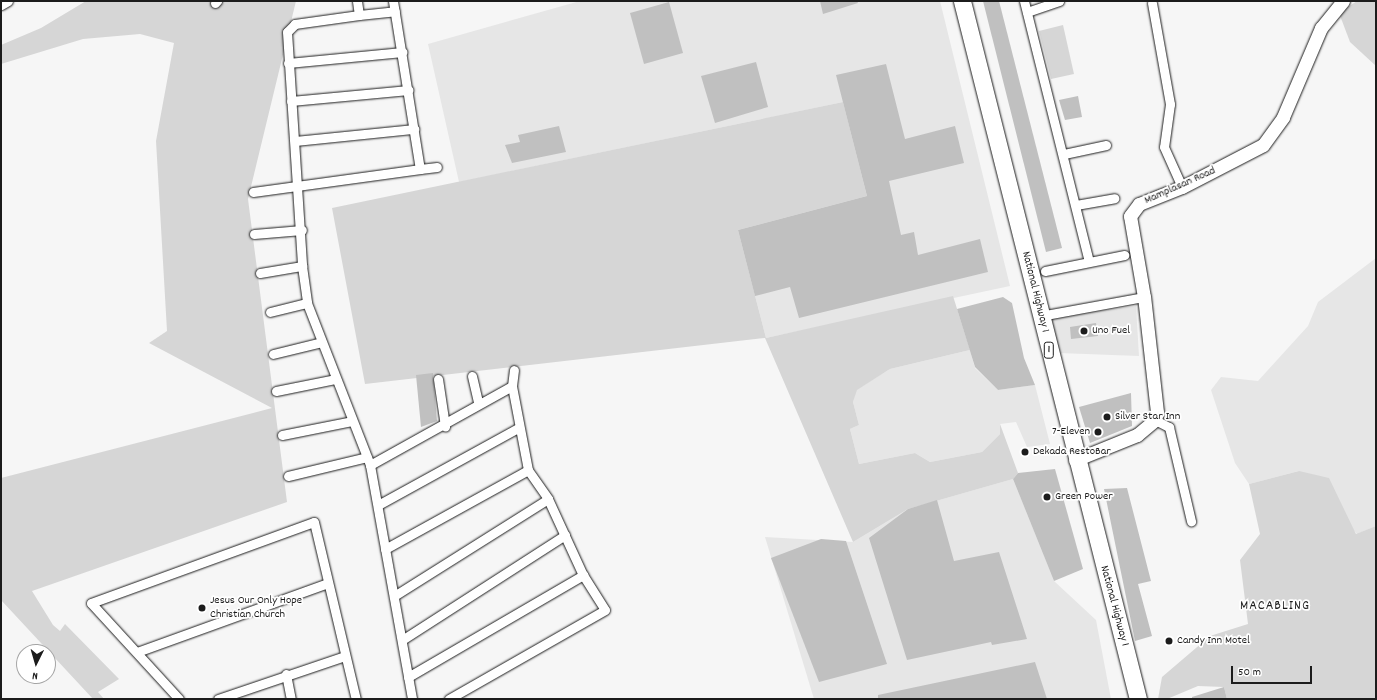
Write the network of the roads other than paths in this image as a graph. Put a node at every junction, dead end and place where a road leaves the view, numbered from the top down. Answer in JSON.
{"nodes":[{"id":1,"x":8,"y":1,"type":"edge"},
{"id":2,"x":357,"y":1,"type":"edge"},
{"id":3,"x":393,"y":1,"type":"edge"},
{"id":4,"x":962,"y":1,"type":"edge"},
{"id":5,"x":1024,"y":1,"type":"edge"},
{"id":6,"x":1059,"y":1,"type":"edge"},
{"id":7,"x":1152,"y":3,"type":"dead end"},
{"id":8,"x":1336,"y":3,"type":"edge"},
{"id":9,"x":1,"y":5,"type":"edge"},
{"id":10,"x":395,"y":11,"type":"junction"},
{"id":11,"x":1027,"y":12,"type":"junction"},
{"id":12,"x":359,"y":15,"type":"junction"},
{"id":13,"x":402,"y":52,"type":"junction"},
{"id":14,"x":288,"y":63,"type":"junction"},
{"id":15,"x":408,"y":90,"type":"junction"},
{"id":16,"x":291,"y":101,"type":"junction"},
{"id":17,"x":414,"y":129,"type":"junction"},
{"id":18,"x":295,"y":141,"type":"junction"},
{"id":19,"x":1106,"y":145,"type":"dead end"},
{"id":20,"x":1064,"y":154,"type":"junction"},
{"id":21,"x":437,"y":167,"type":"dead end"},
{"id":22,"x":420,"y":169,"type":"junction"},
{"id":23,"x":299,"y":186,"type":"junction"},
{"id":24,"x":1182,"y":187,"type":"junction"},
{"id":25,"x":253,"y":192,"type":"dead end"},
{"id":26,"x":1114,"y":198,"type":"dead end"},
{"id":27,"x":1076,"y":205,"type":"junction"},
{"id":28,"x":302,"y":230,"type":"junction"},
{"id":29,"x":254,"y":234,"type":"dead end"},
{"id":30,"x":1124,"y":255,"type":"dead end"},
{"id":31,"x":1089,"y":261,"type":"junction"},
{"id":32,"x":302,"y":266,"type":"junction"},
{"id":33,"x":1045,"y":271,"type":"dead end"},
{"id":34,"x":260,"y":273,"type":"dead end"},
{"id":35,"x":1144,"y":297,"type":"junction"},
{"id":36,"x":307,"y":303,"type":"junction"},
{"id":37,"x":270,"y":312,"type":"dead end"},
{"id":38,"x":1040,"y":316,"type":"junction"},
{"id":39,"x":322,"y":342,"type":"junction"},
{"id":40,"x":273,"y":354,"type":"dead end"},
{"id":41,"x":514,"y":370,"type":"dead end"},
{"id":42,"x":472,"y":376,"type":"dead end"},
{"id":43,"x":335,"y":379,"type":"junction"},
{"id":44,"x":438,"y":379,"type":"dead end"},
{"id":45,"x":512,"y":386,"type":"junction"},
{"id":46,"x":276,"y":391,"type":"dead end"},
{"id":47,"x":478,"y":403,"type":"junction"},
{"id":48,"x":1155,"y":420,"type":"junction"},
{"id":49,"x":352,"y":421,"type":"junction"},
{"id":50,"x":445,"y":426,"type":"junction"},
{"id":51,"x":518,"y":428,"type":"junction"},
{"id":52,"x":282,"y":435,"type":"dead end"},
{"id":53,"x":1076,"y":460,"type":"junction"},
{"id":54,"x":368,"y":461,"type":"junction"},
{"id":55,"x":528,"y":470,"type":"junction"},
{"id":56,"x":288,"y":476,"type":"dead end"},
{"id":57,"x":548,"y":498,"type":"junction"},
{"id":58,"x":378,"y":505,"type":"junction"},
{"id":59,"x":1191,"y":521,"type":"dead end"},
{"id":60,"x":565,"y":535,"type":"junction"},
{"id":61,"x":385,"y":548,"type":"junction"},
{"id":62,"x":583,"y":575,"type":"junction"},
{"id":63,"x":328,"y":583,"type":"junction"},
{"id":64,"x":394,"y":596,"type":"junction"},
{"id":65,"x":402,"y":640,"type":"junction"},
{"id":66,"x":137,"y":652,"type":"junction"},
{"id":67,"x":345,"y":656,"type":"junction"},
{"id":68,"x":286,"y":674,"type":"junction"},
{"id":69,"x":408,"y":677,"type":"junction"},
{"id":70,"x":179,"y":699,"type":"edge"},
{"id":71,"x":218,"y":699,"type":"edge"},
{"id":72,"x":291,"y":699,"type":"edge"},
{"id":73,"x":356,"y":699,"type":"edge"},
{"id":74,"x":412,"y":699,"type":"edge"},
{"id":75,"x":449,"y":699,"type":"edge"},
{"id":76,"x":1138,"y":699,"type":"edge"}],
"edges":[{"from":1,"to":9,"type":"street"},
{"from":2,"to":12,"type":"street"},
{"from":3,"to":10,"type":"street"},
{"from":4,"to":38,"type":"highway","name":"National Highway 1","number":"1"},
{"from":5,"to":11,"type":"street"},
{"from":6,"to":11,"type":"street"},
{"from":7,"to":24,"type":"street"},
{"from":8,"to":24,"type":"street","name":"Mamplasan Road"},
{"from":10,"to":12,"type":"street"},
{"from":10,"to":13,"type":"street"},
{"from":11,"to":20,"type":"street"},
{"from":12,"to":14,"type":"street"},
{"from":13,"to":14,"type":"street"},
{"from":13,"to":15,"type":"street"},
{"from":14,"to":16,"type":"street"},
{"from":15,"to":16,"type":"street"},
{"from":15,"to":17,"type":"street"},
{"from":16,"to":18,"type":"street"},
{"from":17,"to":18,"type":"street"},
{"from":17,"to":22,"type":"street"},
{"from":18,"to":23,"type":"street"},
{"from":19,"to":20,"type":"street"},
{"from":20,"to":27,"type":"street"},
{"from":21,"to":22,"type":"street"},
{"from":22,"to":23,"type":"street"},
{"from":23,"to":25,"type":"street"},
{"from":23,"to":28,"type":"street"},
{"from":24,"to":35,"type":"street","name":"Mamplasan Road"},
{"from":26,"to":27,"type":"street"},
{"from":27,"to":31,"type":"street"},
{"from":28,"to":29,"type":"street"},
{"from":28,"to":32,"type":"street"},
{"from":30,"to":31,"type":"street"},
{"from":31,"to":33,"type":"street"},
{"from":32,"to":34,"type":"street"},
{"from":32,"to":36,"type":"street"},
{"from":35,"to":38,"type":"street"},
{"from":35,"to":48,"type":"street","name":"Mamplasan Road"},
{"from":36,"to":37,"type":"street"},
{"from":36,"to":39,"type":"street"},
{"from":38,"to":53,"type":"highway","name":"National Highway 1","number":"1"},
{"from":39,"to":40,"type":"street"},
{"from":39,"to":43,"type":"street"},
{"from":41,"to":45,"type":"street"},
{"from":42,"to":47,"type":"street"},
{"from":43,"to":46,"type":"street"},
{"from":43,"to":49,"type":"street"},
{"from":44,"to":50,"type":"street"},
{"from":45,"to":47,"type":"street"},
{"from":45,"to":51,"type":"street"},
{"from":47,"to":50,"type":"street"},
{"from":48,"to":53,"type":"street"},
{"from":48,"to":59,"type":"street"},
{"from":49,"to":52,"type":"street"},
{"from":49,"to":54,"type":"street"},
{"from":50,"to":54,"type":"street"},
{"from":51,"to":55,"type":"street"},
{"from":51,"to":58,"type":"street"},
{"from":53,"to":76,"type":"highway","name":"National Highway 1","number":"1"},
{"from":54,"to":56,"type":"street"},
{"from":54,"to":58,"type":"street"},
{"from":55,"to":57,"type":"street"},
{"from":55,"to":61,"type":"street"},
{"from":57,"to":60,"type":"street"},
{"from":57,"to":64,"type":"street"},
{"from":58,"to":61,"type":"street"},
{"from":60,"to":62,"type":"street"},
{"from":60,"to":65,"type":"street"},
{"from":61,"to":64,"type":"street"},
{"from":62,"to":69,"type":"street"},
{"from":62,"to":75,"type":"street"},
{"from":63,"to":66,"type":"street"},
{"from":63,"to":66,"type":"street"},
{"from":63,"to":67,"type":"street"},
{"from":64,"to":65,"type":"street"},
{"from":65,"to":69,"type":"street"},
{"from":66,"to":70,"type":"street"},
{"from":67,"to":68,"type":"street"},
{"from":67,"to":73,"type":"street"},
{"from":68,"to":71,"type":"street"},
{"from":68,"to":72,"type":"street"},
{"from":69,"to":74,"type":"street"}]}
